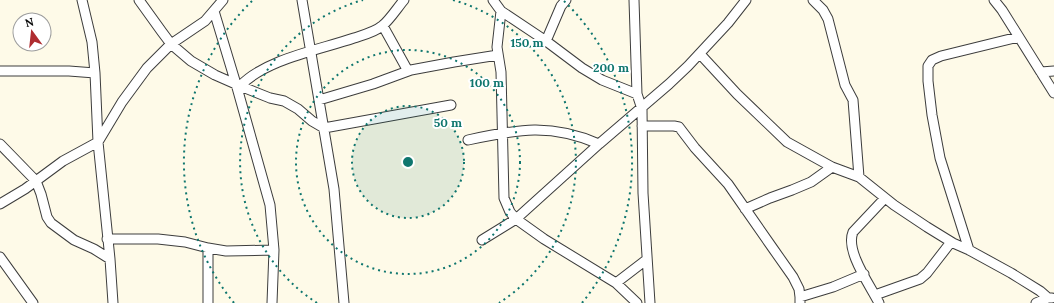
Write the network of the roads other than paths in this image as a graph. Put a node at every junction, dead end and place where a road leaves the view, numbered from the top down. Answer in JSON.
{"nodes":[{"id":1,"x":82,"y":0,"type":"edge"},
{"id":2,"x":139,"y":0,"type":"edge"},
{"id":3,"x":223,"y":0,"type":"edge"},
{"id":4,"x":302,"y":0,"type":"edge"},
{"id":5,"x":404,"y":0,"type":"edge"},
{"id":6,"x":493,"y":0,"type":"edge"},
{"id":7,"x":566,"y":0,"type":"edge"},
{"id":8,"x":634,"y":0,"type":"edge"},
{"id":9,"x":746,"y":0,"type":"edge"},
{"id":10,"x":813,"y":0,"type":"edge"},
{"id":11,"x":994,"y":0,"type":"edge"},
{"id":12,"x":214,"y":11,"type":"junction"},
{"id":13,"x":501,"y":11,"type":"junction"},
{"id":14,"x":383,"y":26,"type":"junction"},
{"id":15,"x":1018,"y":36,"type":"junction"},
{"id":16,"x":546,"y":41,"type":"junction"},
{"id":17,"x":172,"y":44,"type":"junction"},
{"id":18,"x":310,"y":52,"type":"junction"},
{"id":19,"x":700,"y":54,"type":"junction"},
{"id":20,"x":498,"y":55,"type":"junction"},
{"id":21,"x":0,"y":71,"type":"edge"},
{"id":22,"x":408,"y":71,"type":"junction"},
{"id":23,"x":1054,"y":71,"type":"edge"},
{"id":24,"x":1041,"y":72,"type":"junction"},
{"id":25,"x":95,"y":73,"type":"junction"},
{"id":26,"x":238,"y":85,"type":"junction"},
{"id":27,"x":1054,"y":92,"type":"edge"},
{"id":28,"x":637,"y":94,"type":"junction"},
{"id":29,"x":319,"y":100,"type":"junction"},
{"id":30,"x":451,"y":105,"type":"dead end"},
{"id":31,"x":642,"y":109,"type":"junction"},
{"id":32,"x":642,"y":126,"type":"junction"},
{"id":33,"x":324,"y":128,"type":"junction"},
{"id":34,"x":502,"y":132,"type":"junction"},
{"id":35,"x":468,"y":140,"type":"dead end"},
{"id":36,"x":98,"y":142,"type":"junction"},
{"id":37,"x":0,"y":144,"type":"edge"},
{"id":38,"x":599,"y":144,"type":"junction"},
{"id":39,"x":832,"y":167,"type":"junction"},
{"id":40,"x":859,"y":177,"type":"junction"},
{"id":41,"x":36,"y":181,"type":"junction"},
{"id":42,"x":885,"y":198,"type":"junction"},
{"id":43,"x":0,"y":204,"type":"edge"},
{"id":44,"x":745,"y":209,"type":"junction"},
{"id":45,"x":516,"y":219,"type":"junction"},
{"id":46,"x":107,"y":239,"type":"junction"},
{"id":47,"x":482,"y":240,"type":"dead end"},
{"id":48,"x":951,"y":242,"type":"junction"},
{"id":49,"x":208,"y":248,"type":"junction"},
{"id":50,"x":274,"y":250,"type":"junction"},
{"id":51,"x":969,"y":250,"type":"junction"},
{"id":52,"x":0,"y":257,"type":"edge"},
{"id":53,"x":110,"y":259,"type":"junction"},
{"id":54,"x":646,"y":260,"type":"junction"},
{"id":55,"x":864,"y":274,"type":"junction"},
{"id":56,"x":616,"y":283,"type":"junction"},
{"id":57,"x":1051,"y":298,"type":"edge"},
{"id":58,"x":877,"y":299,"type":"edge"},
{"id":59,"x":800,"y":300,"type":"edge"},
{"id":60,"x":33,"y":303,"type":"edge"},
{"id":61,"x":113,"y":303,"type":"edge"},
{"id":62,"x":208,"y":303,"type":"edge"},
{"id":63,"x":272,"y":303,"type":"edge"},
{"id":64,"x":344,"y":303,"type":"edge"},
{"id":65,"x":637,"y":303,"type":"edge"},
{"id":66,"x":650,"y":303,"type":"edge"},
{"id":67,"x":1036,"y":303,"type":"edge"}],
"edges":[{"from":1,"to":25,"type":"street"},
{"from":2,"to":17,"type":"street"},
{"from":3,"to":12,"type":"street"},
{"from":4,"to":18,"type":"street"},
{"from":5,"to":14,"type":"street"},
{"from":6,"to":13,"type":"street"},
{"from":7,"to":16,"type":"street"},
{"from":8,"to":28,"type":"street"},
{"from":9,"to":19,"type":"street"},
{"from":10,"to":40,"type":"street"},
{"from":11,"to":15,"type":"street"},
{"from":12,"to":17,"type":"street"},
{"from":12,"to":26,"type":"street"},
{"from":13,"to":16,"type":"street"},
{"from":13,"to":20,"type":"street"},
{"from":14,"to":18,"type":"street"},
{"from":14,"to":22,"type":"street"},
{"from":15,"to":24,"type":"street"},
{"from":15,"to":51,"type":"street"},
{"from":16,"to":28,"type":"street"},
{"from":17,"to":26,"type":"street"},
{"from":17,"to":36,"type":"street"},
{"from":18,"to":26,"type":"street"},
{"from":18,"to":29,"type":"street"},
{"from":19,"to":31,"type":"street"},
{"from":19,"to":39,"type":"street"},
{"from":20,"to":22,"type":"street"},
{"from":20,"to":34,"type":"street"},
{"from":21,"to":25,"type":"street"},
{"from":22,"to":29,"type":"street"},
{"from":23,"to":24,"type":"street"},
{"from":24,"to":27,"type":"street"},
{"from":25,"to":36,"type":"street"},
{"from":26,"to":33,"type":"street"},
{"from":26,"to":50,"type":"street"},
{"from":28,"to":31,"type":"street"},
{"from":29,"to":33,"type":"street"},
{"from":30,"to":33,"type":"street"},
{"from":31,"to":32,"type":"street"},
{"from":31,"to":38,"type":"street"},
{"from":32,"to":44,"type":"street"},
{"from":32,"to":54,"type":"street"},
{"from":33,"to":64,"type":"street"},
{"from":34,"to":35,"type":"street"},
{"from":34,"to":38,"type":"street"},
{"from":34,"to":45,"type":"street"},
{"from":36,"to":41,"type":"street"},
{"from":36,"to":46,"type":"street"},
{"from":37,"to":41,"type":"street"},
{"from":38,"to":45,"type":"street"},
{"from":39,"to":40,"type":"street"},
{"from":39,"to":44,"type":"street"},
{"from":40,"to":42,"type":"street"},
{"from":41,"to":43,"type":"street"},
{"from":41,"to":53,"type":"street"},
{"from":42,"to":48,"type":"street"},
{"from":42,"to":55,"type":"street"},
{"from":44,"to":59,"type":"street"},
{"from":45,"to":47,"type":"street"},
{"from":45,"to":56,"type":"street"},
{"from":46,"to":49,"type":"street"},
{"from":46,"to":53,"type":"street"},
{"from":48,"to":51,"type":"street"},
{"from":48,"to":58,"type":"street"},
{"from":49,"to":50,"type":"street"},
{"from":49,"to":62,"type":"street"},
{"from":50,"to":63,"type":"street"},
{"from":51,"to":57,"type":"street"},
{"from":52,"to":60,"type":"street"},
{"from":53,"to":61,"type":"street"},
{"from":54,"to":56,"type":"street"},
{"from":54,"to":66,"type":"street"},
{"from":55,"to":58,"type":"street"},
{"from":55,"to":59,"type":"street"},
{"from":56,"to":65,"type":"street"},
{"from":57,"to":67,"type":"street"}]}
